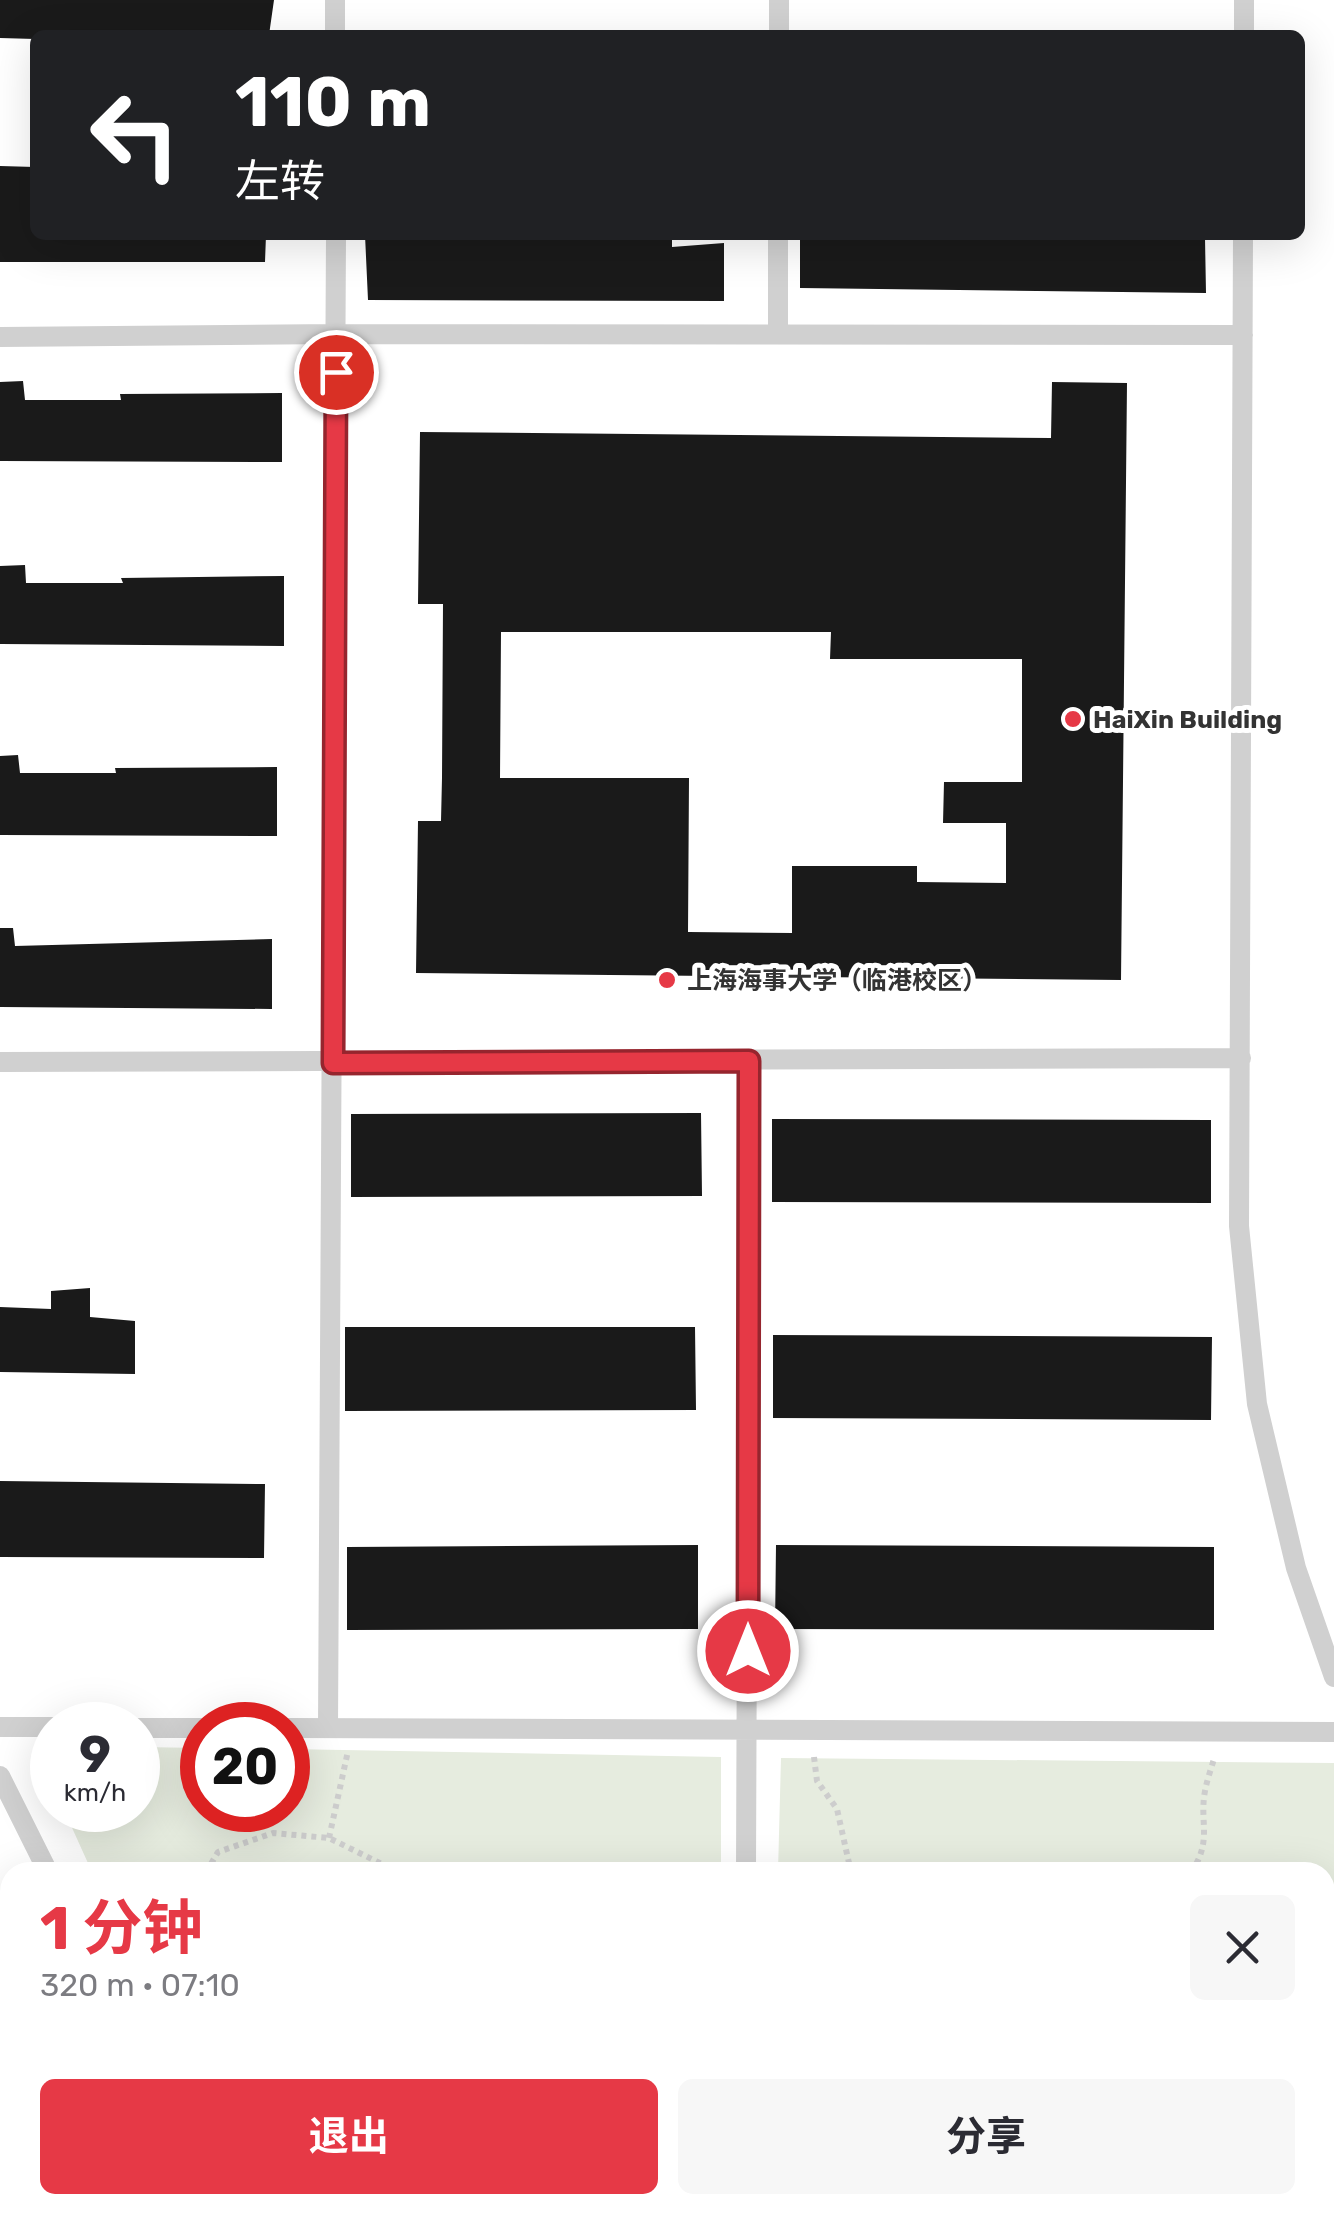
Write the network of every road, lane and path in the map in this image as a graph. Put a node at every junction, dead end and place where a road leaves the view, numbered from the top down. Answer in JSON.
{"nodes":[{"id":1,"x":335,"y":0,"type":"edge"},
{"id":2,"x":779,"y":0,"type":"edge"},
{"id":3,"x":1244,"y":0,"type":"edge"},
{"id":4,"x":335,"y":30,"type":"edge"},
{"id":5,"x":779,"y":30,"type":"edge"},
{"id":6,"x":1244,"y":30,"type":"edge"},
{"id":7,"x":336,"y":240,"type":"edge"},
{"id":8,"x":778,"y":240,"type":"edge"},
{"id":9,"x":1244,"y":240,"type":"edge"},
{"id":10,"x":336,"y":334,"type":"junction"},
{"id":11,"x":778,"y":334,"type":"junction"},
{"id":12,"x":1243,"y":335,"type":"junction"},
{"id":13,"x":0,"y":337,"type":"edge"},
{"id":14,"x":1241,"y":1058,"type":"junction"},
{"id":15,"x":749,"y":1061,"type":"junction"},
{"id":16,"x":0,"y":1062,"type":"edge"},
{"id":17,"x":333,"y":1063,"type":"junction"},
{"id":18,"x":1334,"y":1677,"type":"edge"},
{"id":19,"x":0,"y":1727,"type":"edge"},
{"id":20,"x":30,"y":1727,"type":"edge"},
{"id":21,"x":310,"y":1728,"type":"edge"},
{"id":22,"x":328,"y":1728,"type":"junction"},
{"id":23,"x":353,"y":1730,"type":"junction"},
{"id":24,"x":748,"y":1730,"type":"junction"},
{"id":25,"x":810,"y":1730,"type":"junction"},
{"id":26,"x":1334,"y":1732,"type":"edge"},
{"id":27,"x":1222,"y":1734,"type":"junction"},
{"id":28,"x":0,"y":1776,"type":"edge"},
{"id":29,"x":329,"y":1838,"type":"junction"},
{"id":30,"x":43,"y":1862,"type":"edge"},
{"id":31,"x":212,"y":1862,"type":"edge"},
{"id":32,"x":378,"y":1862,"type":"edge"},
{"id":33,"x":746,"y":1862,"type":"edge"},
{"id":34,"x":849,"y":1862,"type":"edge"},
{"id":35,"x":1198,"y":1862,"type":"edge"}],
"edges":[{"from":1,"to":4,"type":"lane"},
{"from":2,"to":5,"type":"lane"},
{"from":3,"to":6,"type":"lane"},
{"from":7,"to":10,"type":"lane"},
{"from":8,"to":11,"type":"lane"},
{"from":9,"to":12,"type":"lane"},
{"from":10,"to":11,"type":"lane"},
{"from":10,"to":13,"type":"lane"},
{"from":10,"to":17,"type":"lane"},
{"from":11,"to":12,"type":"lane"},
{"from":12,"to":14,"type":"lane"},
{"from":14,"to":15,"type":"lane"},
{"from":14,"to":18,"type":"lane"},
{"from":15,"to":17,"type":"lane"},
{"from":15,"to":24,"type":"lane"},
{"from":16,"to":17,"type":"lane"},
{"from":17,"to":22,"type":"lane"},
{"from":19,"to":20,"type":"lane"},
{"from":21,"to":22,"type":"lane"},
{"from":22,"to":23,"type":"lane"},
{"from":23,"to":24,"type":"lane"},
{"from":23,"to":29,"type":"path"},
{"from":24,"to":25,"type":"lane"},
{"from":24,"to":33,"type":"lane"},
{"from":25,"to":27,"type":"lane"},
{"from":25,"to":34,"type":"path"},
{"from":26,"to":27,"type":"lane"},
{"from":27,"to":35,"type":"path"},
{"from":28,"to":30,"type":"lane"},
{"from":29,"to":31,"type":"path"},
{"from":29,"to":32,"type":"path"}]}
